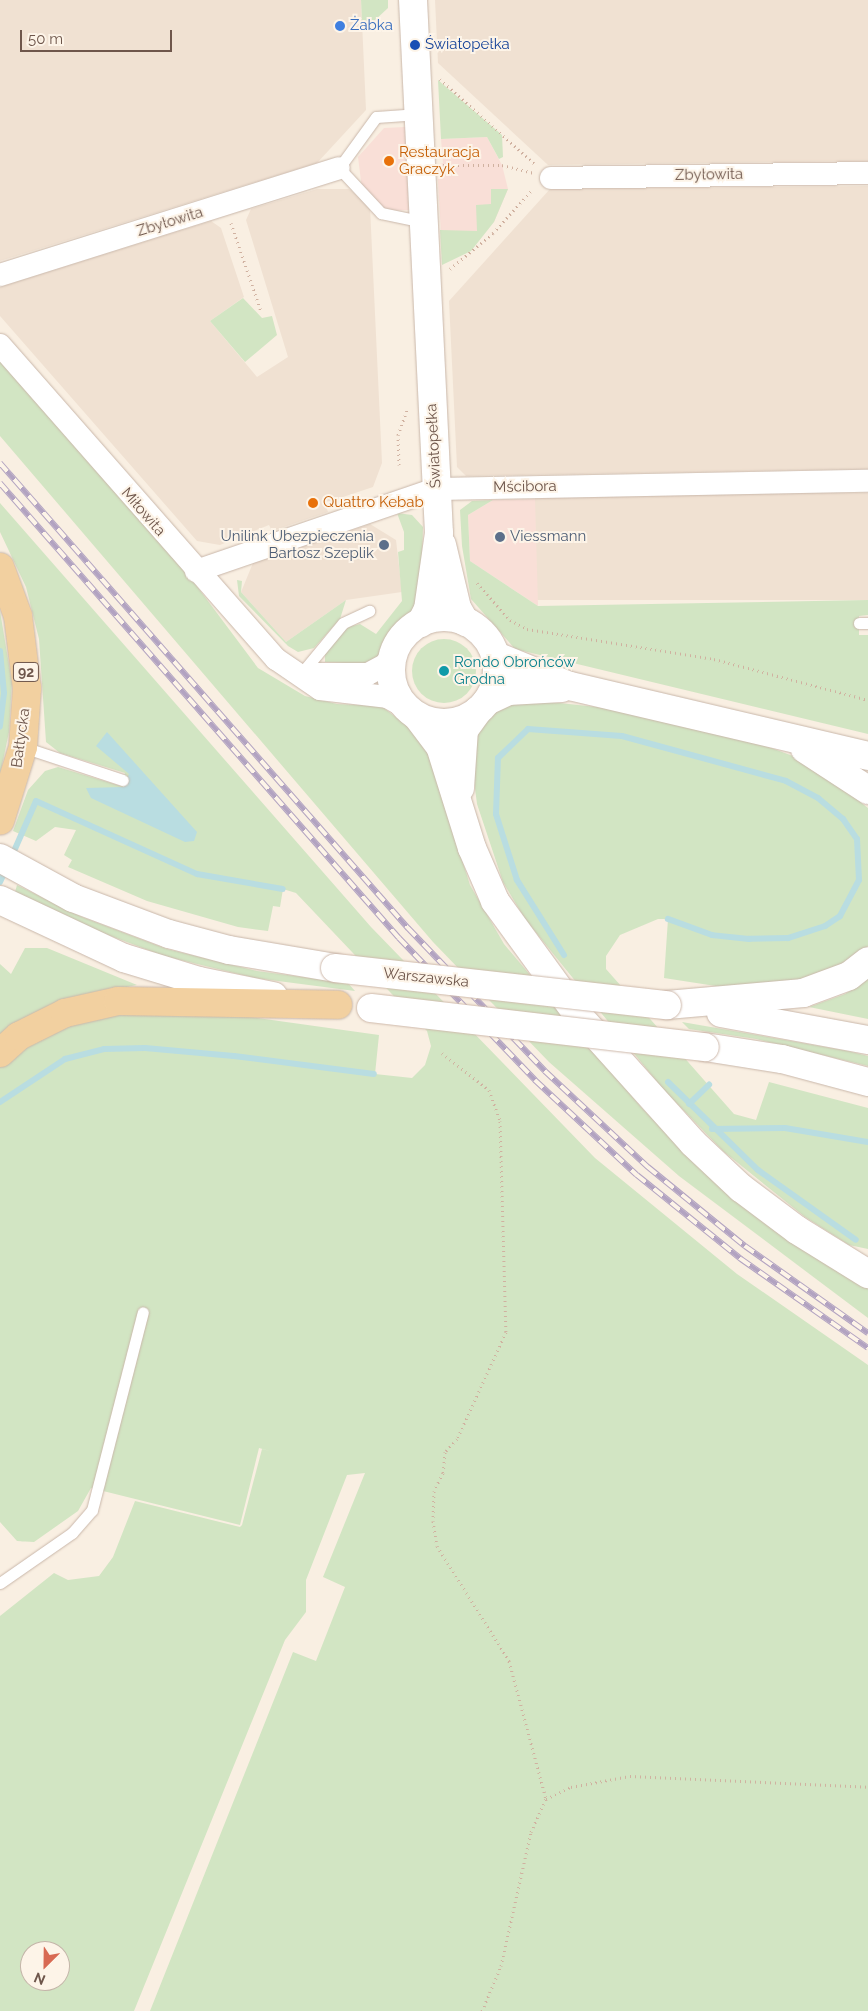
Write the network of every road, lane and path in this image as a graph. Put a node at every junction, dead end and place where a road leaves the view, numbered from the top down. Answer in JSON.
{"nodes":[{"id":1,"x":413,"y":0,"type":"edge"},
{"id":2,"x":417,"y":74,"type":"junction"},
{"id":3,"x":419,"y":114,"type":"junction"},
{"id":4,"x":438,"y":165,"type":"dead end"},
{"id":5,"x":339,"y":168,"type":"junction"},
{"id":6,"x":868,"y":173,"type":"edge"},
{"id":7,"x":550,"y":178,"type":"junction"},
{"id":8,"x":226,"y":205,"type":"junction"},
{"id":9,"x":424,"y":222,"type":"junction"},
{"id":10,"x":426,"y":272,"type":"junction"},
{"id":11,"x":0,"y":275,"type":"edge"},
{"id":12,"x":261,"y":311,"type":"dead end"},
{"id":13,"x":0,"y":345,"type":"edge"},
{"id":14,"x":410,"y":402,"type":"dead end"},
{"id":15,"x":399,"y":465,"type":"dead end"},
{"id":16,"x":868,"y":481,"type":"edge"},
{"id":17,"x":436,"y":489,"type":"junction"},
{"id":18,"x":439,"y":533,"type":"junction"},
{"id":19,"x":0,"y":567,"type":"edge"},
{"id":20,"x":196,"y":571,"type":"junction"},
{"id":21,"x":475,"y":580,"type":"dead end"},
{"id":22,"x":369,"y":612,"type":"dead end"},
{"id":23,"x":465,"y":622,"type":"junction"},
{"id":24,"x":421,"y":623,"type":"junction"},
{"id":25,"x":394,"y":652,"type":"junction"},
{"id":26,"x":496,"y":656,"type":"junction"},
{"id":27,"x":298,"y":674,"type":"junction"},
{"id":28,"x":570,"y":686,"type":"junction"},
{"id":29,"x":868,"y":700,"type":"edge"},
{"id":30,"x":482,"y":706,"type":"junction"},
{"id":31,"x":412,"y":712,"type":"junction"},
{"id":32,"x":784,"y":737,"type":"junction"},
{"id":33,"x":23,"y":747,"type":"junction"},
{"id":34,"x":868,"y":756,"type":"edge"},
{"id":35,"x":123,"y":780,"type":"dead end"},
{"id":36,"x":868,"y":790,"type":"edge"},
{"id":37,"x":458,"y":794,"type":"junction"},
{"id":38,"x":0,"y":821,"type":"edge"},
{"id":39,"x":0,"y":858,"type":"edge"},
{"id":40,"x":4,"y":903,"type":"edge"},
{"id":41,"x":868,"y":960,"type":"edge"},
{"id":42,"x":338,"y":1005,"type":"junction"},
{"id":43,"x":667,"y":1006,"type":"junction"},
{"id":44,"x":868,"y":1040,"type":"edge"},
{"id":45,"x":0,"y":1053,"type":"edge"},
{"id":46,"x":442,"y":1053,"type":"dead end"},
{"id":47,"x":868,"y":1082,"type":"edge"},
{"id":48,"x":868,"y":1274,"type":"edge"},
{"id":49,"x":143,"y":1312,"type":"dead end"},
{"id":50,"x":0,"y":1583,"type":"edge"},
{"id":51,"x":868,"y":1787,"type":"edge"},
{"id":52,"x":546,"y":1799,"type":"junction"},
{"id":53,"x":482,"y":2011,"type":"edge"}],
"edges":[{"from":1,"to":2,"type":"main road","name":"Światopełka"},
{"from":2,"to":3,"type":"main road","name":"Światopełka"},
{"from":2,"to":7,"type":"path"},
{"from":3,"to":5,"type":"lane"},
{"from":3,"to":9,"type":"main road","name":"Światopełka"},
{"from":4,"to":7,"type":"path"},
{"from":5,"to":8,"type":"street","name":"Zbyłowita"},
{"from":5,"to":9,"type":"lane"},
{"from":6,"to":7,"type":"street","name":"Zbyłowita"},
{"from":7,"to":10,"type":"path"},
{"from":8,"to":11,"type":"street","name":"Zbyłowita"},
{"from":8,"to":12,"type":"path"},
{"from":9,"to":10,"type":"main road","name":"Światopełka"},
{"from":10,"to":17,"type":"main road","name":"Światopełka"},
{"from":13,"to":20,"type":"street","name":"Miłowita"},
{"from":14,"to":15,"type":"path"},
{"from":16,"to":17,"type":"street","name":"Mścibora"},
{"from":17,"to":18,"type":"main road","name":"Światopełka"},
{"from":17,"to":20,"type":"street","name":"Mścibora"},
{"from":18,"to":23,"type":"main road","name":"Światopełka"},
{"from":18,"to":24,"type":"main road","name":"Światopełka"},
{"from":19,"to":33,"type":"main road","name":"Bałtycka","number":"92"},
{"from":20,"to":27,"type":"street","name":"Miłowita"},
{"from":21,"to":29,"type":"path"},
{"from":22,"to":27,"type":"lane"},
{"from":23,"to":24,"type":"main road"},
{"from":23,"to":26,"type":"main road"},
{"from":24,"to":25,"type":"main road"},
{"from":25,"to":27,"type":"street"},
{"from":25,"to":31,"type":"main road"},
{"from":26,"to":28,"type":"main road"},
{"from":26,"to":30,"type":"main road"},
{"from":27,"to":31,"type":"street","name":"Miłowita"},
{"from":28,"to":30,"type":"main road"},
{"from":28,"to":32,"type":"main road"},
{"from":30,"to":31,"type":"main road"},
{"from":30,"to":37,"type":"main road"},
{"from":31,"to":37,"type":"main road"},
{"from":32,"to":34,"type":"main road"},
{"from":32,"to":36,"type":"main road"},
{"from":33,"to":35,"type":"lane"},
{"from":33,"to":38,"type":"main road","name":"Bałtycka","number":"92"},
{"from":37,"to":48,"type":"main road"},
{"from":39,"to":43,"type":"main road","name":"Warszawska","bridge":true},
{"from":40,"to":42,"type":"main road"},
{"from":41,"to":43,"type":"main road"},
{"from":42,"to":45,"type":"main road"},
{"from":42,"to":47,"type":"main road","bridge":true},
{"from":43,"to":44,"type":"main road","name":"Warszawska"},
{"from":46,"to":52,"type":"path"},
{"from":49,"to":50,"type":"lane"},
{"from":51,"to":52,"type":"path"},
{"from":52,"to":53,"type":"path"}]}
